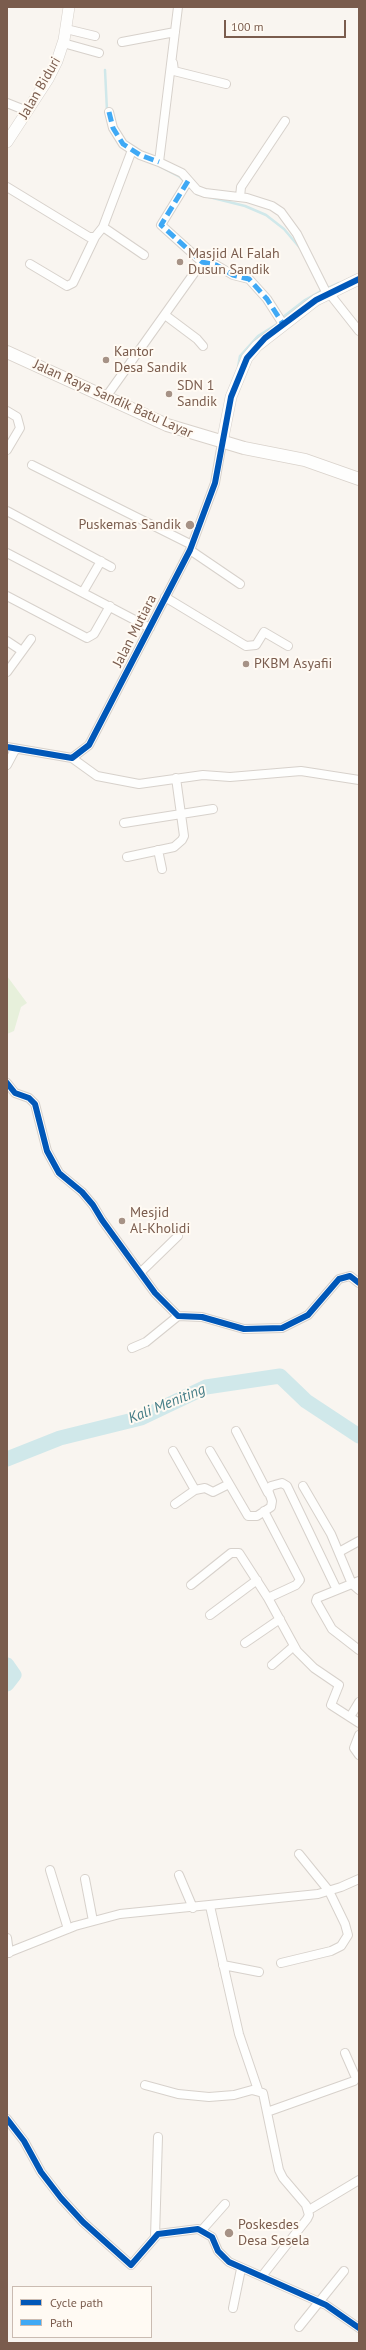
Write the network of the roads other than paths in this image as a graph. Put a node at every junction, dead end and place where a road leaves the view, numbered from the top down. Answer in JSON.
{"nodes":[{"id":1,"x":69,"y":7,"type":"edge"},
{"id":2,"x":179,"y":8,"type":"edge"},
{"id":3,"x":66,"y":29,"type":"junction"},
{"id":4,"x":175,"y":32,"type":"junction"},
{"id":5,"x":95,"y":36,"type":"dead end"},
{"id":6,"x":122,"y":42,"type":"dead end"},
{"id":7,"x":63,"y":43,"type":"junction"},
{"id":8,"x":99,"y":53,"type":"dead end"},
{"id":9,"x":172,"y":58,"type":"junction"},
{"id":10,"x":226,"y":84,"type":"dead end"},
{"id":11,"x":7,"y":103,"type":"edge"},
{"id":12,"x":27,"y":111,"type":"junction"},
{"id":13,"x":109,"y":112,"type":"dead end"},
{"id":14,"x":285,"y":121,"type":"dead end"},
{"id":15,"x":7,"y":142,"type":"edge"},
{"id":16,"x":131,"y":151,"type":"junction"},
{"id":17,"x":159,"y":162,"type":"junction"},
{"id":18,"x":186,"y":183,"type":"junction"},
{"id":19,"x":7,"y":187,"type":"edge"},
{"id":20,"x":240,"y":197,"type":"junction"},
{"id":21,"x":103,"y":228,"type":"junction"},
{"id":22,"x":95,"y":237,"type":"junction"},
{"id":23,"x":144,"y":255,"type":"dead end"},
{"id":24,"x":202,"y":262,"type":"junction"},
{"id":25,"x":30,"y":264,"type":"dead end"},
{"id":26,"x":359,"y":279,"type":"edge"},
{"id":27,"x":326,"y":291,"type":"junction"},
{"id":28,"x":165,"y":314,"type":"junction"},
{"id":29,"x":281,"y":321,"type":"junction"},
{"id":30,"x":359,"y":331,"type":"edge"},
{"id":31,"x":203,"y":346,"type":"dead end"},
{"id":32,"x":7,"y":352,"type":"edge"},
{"id":33,"x":106,"y":397,"type":"junction"},
{"id":34,"x":7,"y":411,"type":"edge"},
{"id":35,"x":222,"y":442,"type":"junction"},
{"id":36,"x":7,"y":450,"type":"edge"},
{"id":37,"x":32,"y":465,"type":"dead end"},
{"id":38,"x":359,"y":479,"type":"edge"},
{"id":39,"x":7,"y":511,"type":"edge"},
{"id":40,"x":191,"y":547,"type":"junction"},
{"id":41,"x":7,"y":553,"type":"edge"},
{"id":42,"x":100,"y":561,"type":"junction"},
{"id":43,"x":111,"y":566,"type":"dead end"},
{"id":44,"x":240,"y":584,"type":"dead end"},
{"id":45,"x":83,"y":592,"type":"junction"},
{"id":46,"x":7,"y":596,"type":"edge"},
{"id":47,"x":165,"y":597,"type":"junction"},
{"id":48,"x":110,"y":606,"type":"junction"},
{"id":49,"x":150,"y":628,"type":"junction"},
{"id":50,"x":31,"y":639,"type":"dead end"},
{"id":51,"x":7,"y":641,"type":"edge"},
{"id":52,"x":288,"y":646,"type":"dead end"},
{"id":53,"x":22,"y":651,"type":"junction"},
{"id":54,"x":7,"y":672,"type":"edge"},
{"id":55,"x":11,"y":749,"type":"edge"},
{"id":56,"x":72,"y":758,"type":"junction"},
{"id":57,"x":7,"y":765,"type":"edge"},
{"id":58,"x":176,"y":778,"type":"junction"},
{"id":59,"x":359,"y":780,"type":"edge"},
{"id":60,"x":213,"y":809,"type":"dead end"},
{"id":61,"x":180,"y":814,"type":"junction"},
{"id":62,"x":124,"y":823,"type":"dead end"},
{"id":63,"x":158,"y":850,"type":"junction"},
{"id":64,"x":127,"y":857,"type":"dead end"},
{"id":65,"x":162,"y":869,"type":"dead end"},
{"id":66,"x":7,"y":1083,"type":"edge"},
{"id":67,"x":178,"y":1236,"type":"dead end"},
{"id":68,"x":141,"y":1272,"type":"junction"},
{"id":69,"x":359,"y":1283,"type":"edge"},
{"id":70,"x":178,"y":1316,"type":"junction"},
{"id":71,"x":132,"y":1348,"type":"dead end"},
{"id":72,"x":236,"y":1432,"type":"dead end"},
{"id":73,"x":173,"y":1451,"type":"dead end"},
{"id":74,"x":210,"y":1451,"type":"dead end"},
{"id":75,"x":229,"y":1484,"type":"junction"},
{"id":76,"x":303,"y":1486,"type":"dead end"},
{"id":77,"x":195,"y":1490,"type":"junction"},
{"id":78,"x":268,"y":1493,"type":"junction"},
{"id":79,"x":175,"y":1504,"type":"dead end"},
{"id":80,"x":264,"y":1511,"type":"junction"},
{"id":81,"x":359,"y":1541,"type":"edge"},
{"id":82,"x":339,"y":1552,"type":"junction"},
{"id":83,"x":257,"y":1580,"type":"junction"},
{"id":84,"x":356,"y":1583,"type":"edge"},
{"id":85,"x":191,"y":1585,"type":"dead end"},
{"id":86,"x":337,"y":1590,"type":"junction"},
{"id":87,"x":359,"y":1590,"type":"edge"},
{"id":88,"x":268,"y":1598,"type":"junction"},
{"id":89,"x":210,"y":1615,"type":"dead end"},
{"id":90,"x":280,"y":1619,"type":"junction"},
{"id":91,"x":244,"y":1643,"type":"dead end"},
{"id":92,"x":294,"y":1646,"type":"junction"},
{"id":93,"x":359,"y":1650,"type":"edge"},
{"id":94,"x":272,"y":1665,"type":"dead end"},
{"id":95,"x":359,"y":1702,"type":"edge"},
{"id":96,"x":350,"y":1717,"type":"junction"},
{"id":97,"x":359,"y":1723,"type":"edge"},
{"id":98,"x":359,"y":1735,"type":"edge"},
{"id":99,"x":359,"y":1754,"type":"edge"},
{"id":100,"x":299,"y":1854,"type":"dead end"},
{"id":101,"x":50,"y":1870,"type":"dead end"},
{"id":102,"x":179,"y":1875,"type":"dead end"},
{"id":103,"x":359,"y":1878,"type":"edge"},
{"id":104,"x":85,"y":1879,"type":"dead end"},
{"id":105,"x":329,"y":1891,"type":"junction"},
{"id":106,"x":210,"y":1906,"type":"junction"},
{"id":107,"x":193,"y":1908,"type":"junction"},
{"id":108,"x":93,"y":1921,"type":"junction"},
{"id":109,"x":68,"y":1929,"type":"junction"},
{"id":110,"x":7,"y":1938,"type":"edge"},
{"id":111,"x":8,"y":1953,"type":"edge"},
{"id":112,"x":281,"y":1963,"type":"dead end"},
{"id":113,"x":223,"y":1965,"type":"junction"},
{"id":114,"x":259,"y":1972,"type":"dead end"},
{"id":115,"x":345,"y":2053,"type":"dead end"},
{"id":116,"x":145,"y":2085,"type":"dead end"},
{"id":117,"x":258,"y":2090,"type":"junction"},
{"id":118,"x":267,"y":2112,"type":"junction"},
{"id":119,"x":7,"y":2119,"type":"edge"},
{"id":120,"x":158,"y":2137,"type":"dead end"},
{"id":121,"x":359,"y":2180,"type":"edge"},
{"id":122,"x":225,"y":2204,"type":"dead end"},
{"id":123,"x":308,"y":2210,"type":"junction"},
{"id":124,"x":202,"y":2230,"type":"junction"},
{"id":125,"x":155,"y":2237,"type":"junction"},
{"id":126,"x":241,"y":2269,"type":"junction"},
{"id":127,"x":344,"y":2271,"type":"dead end"},
{"id":128,"x":262,"y":2276,"type":"junction"},
{"id":129,"x":320,"y":2302,"type":"junction"},
{"id":130,"x":233,"y":2308,"type":"dead end"},
{"id":131,"x":299,"y":2328,"type":"dead end"},
{"id":132,"x":359,"y":2328,"type":"edge"}],
"edges":[{"from":1,"to":3,"type":"street","name":"Jalan Biduri"},
{"from":2,"to":4,"type":"street"},
{"from":3,"to":5,"type":"street"},
{"from":3,"to":7,"type":"street","name":"Jalan Biduri"},
{"from":4,"to":6,"type":"street"},
{"from":4,"to":9,"type":"street"},
{"from":7,"to":8,"type":"street"},
{"from":7,"to":12,"type":"street","name":"Jalan Biduri"},
{"from":9,"to":10,"type":"street"},
{"from":9,"to":17,"type":"street"},
{"from":11,"to":12,"type":"street"},
{"from":12,"to":15,"type":"street","name":"Jalan Biduri"},
{"from":13,"to":16,"type":"street"},
{"from":14,"to":20,"type":"street"},
{"from":16,"to":17,"type":"street"},
{"from":16,"to":21,"type":"street"},
{"from":17,"to":18,"type":"street"},
{"from":18,"to":20,"type":"street"},
{"from":18,"to":24,"type":"street"},
{"from":19,"to":22,"type":"street"},
{"from":20,"to":27,"type":"street"},
{"from":21,"to":22,"type":"street"},
{"from":21,"to":23,"type":"street"},
{"from":22,"to":25,"type":"street"},
{"from":24,"to":28,"type":"street"},
{"from":24,"to":29,"type":"street"},
{"from":26,"to":27,"type":"street"},
{"from":27,"to":29,"type":"street"},
{"from":27,"to":30,"type":"street"},
{"from":28,"to":31,"type":"street"},
{"from":28,"to":33,"type":"street"},
{"from":29,"to":35,"type":"street"},
{"from":32,"to":33,"type":"main road","name":"Jalan Raya Sandik Batu Layar"},
{"from":33,"to":35,"type":"main road","name":"Jalan Raya Sandik Batu Layar"},
{"from":34,"to":36,"type":"street"},
{"from":35,"to":38,"type":"main road","name":"Jalan Raya Sandik Batu Layar"},
{"from":35,"to":40,"type":"street","name":"Jalan Mutiara"},
{"from":37,"to":40,"type":"street"},
{"from":39,"to":42,"type":"street"},
{"from":40,"to":44,"type":"street"},
{"from":40,"to":47,"type":"street","name":"Jalan Mutiara"},
{"from":41,"to":45,"type":"street"},
{"from":42,"to":43,"type":"street"},
{"from":42,"to":45,"type":"street"},
{"from":45,"to":48,"type":"street"},
{"from":46,"to":48,"type":"street"},
{"from":47,"to":49,"type":"street","name":"Jalan Mutiara"},
{"from":47,"to":52,"type":"street"},
{"from":48,"to":49,"type":"street"},
{"from":49,"to":56,"type":"street","name":"Jalan Mutiara"},
{"from":50,"to":53,"type":"street"},
{"from":51,"to":53,"type":"street"},
{"from":53,"to":54,"type":"street"},
{"from":55,"to":56,"type":"street"},
{"from":55,"to":57,"type":"street"},
{"from":56,"to":58,"type":"street"},
{"from":58,"to":59,"type":"street"},
{"from":58,"to":61,"type":"street"},
{"from":60,"to":61,"type":"street"},
{"from":61,"to":62,"type":"street"},
{"from":61,"to":63,"type":"street"},
{"from":63,"to":64,"type":"street"},
{"from":63,"to":65,"type":"street"},
{"from":66,"to":68,"type":"street"},
{"from":67,"to":68,"type":"street"},
{"from":68,"to":70,"type":"street"},
{"from":69,"to":70,"type":"street"},
{"from":70,"to":71,"type":"street"},
{"from":72,"to":78,"type":"street"},
{"from":73,"to":77,"type":"street"},
{"from":74,"to":75,"type":"street"},
{"from":75,"to":77,"type":"street"},
{"from":75,"to":80,"type":"street"},
{"from":76,"to":82,"type":"street"},
{"from":77,"to":79,"type":"street"},
{"from":78,"to":80,"type":"street"},
{"from":78,"to":86,"type":"street"},
{"from":80,"to":88,"type":"street"},
{"from":81,"to":82,"type":"street"},
{"from":82,"to":84,"type":"street"},
{"from":83,"to":85,"type":"street"},
{"from":83,"to":88,"type":"street"},
{"from":83,"to":89,"type":"street"},
{"from":84,"to":86,"type":"street"},
{"from":84,"to":87,"type":"street"},
{"from":86,"to":93,"type":"street"},
{"from":88,"to":90,"type":"street"},
{"from":90,"to":91,"type":"street"},
{"from":90,"to":92,"type":"street"},
{"from":92,"to":94,"type":"street"},
{"from":92,"to":96,"type":"street"},
{"from":95,"to":96,"type":"street"},
{"from":96,"to":97,"type":"street"},
{"from":98,"to":99,"type":"street"},
{"from":100,"to":105,"type":"street"},
{"from":101,"to":109,"type":"street"},
{"from":102,"to":107,"type":"street"},
{"from":103,"to":105,"type":"street"},
{"from":104,"to":108,"type":"street"},
{"from":105,"to":106,"type":"street"},
{"from":105,"to":112,"type":"street"},
{"from":106,"to":107,"type":"street"},
{"from":106,"to":113,"type":"street"},
{"from":107,"to":108,"type":"street"},
{"from":108,"to":109,"type":"street"},
{"from":109,"to":111,"type":"street"},
{"from":110,"to":111,"type":"street"},
{"from":113,"to":114,"type":"street"},
{"from":113,"to":117,"type":"street"},
{"from":115,"to":118,"type":"street"},
{"from":116,"to":117,"type":"street"},
{"from":117,"to":118,"type":"street"},
{"from":118,"to":123,"type":"street"},
{"from":119,"to":125,"type":"street"},
{"from":120,"to":125,"type":"street"},
{"from":121,"to":123,"type":"street"},
{"from":122,"to":124,"type":"street"},
{"from":123,"to":128,"type":"street"},
{"from":124,"to":125,"type":"street"},
{"from":124,"to":126,"type":"street"},
{"from":126,"to":128,"type":"street"},
{"from":126,"to":130,"type":"street"},
{"from":127,"to":129,"type":"street"},
{"from":128,"to":129,"type":"street"},
{"from":129,"to":131,"type":"street"},
{"from":129,"to":132,"type":"street"}]}
